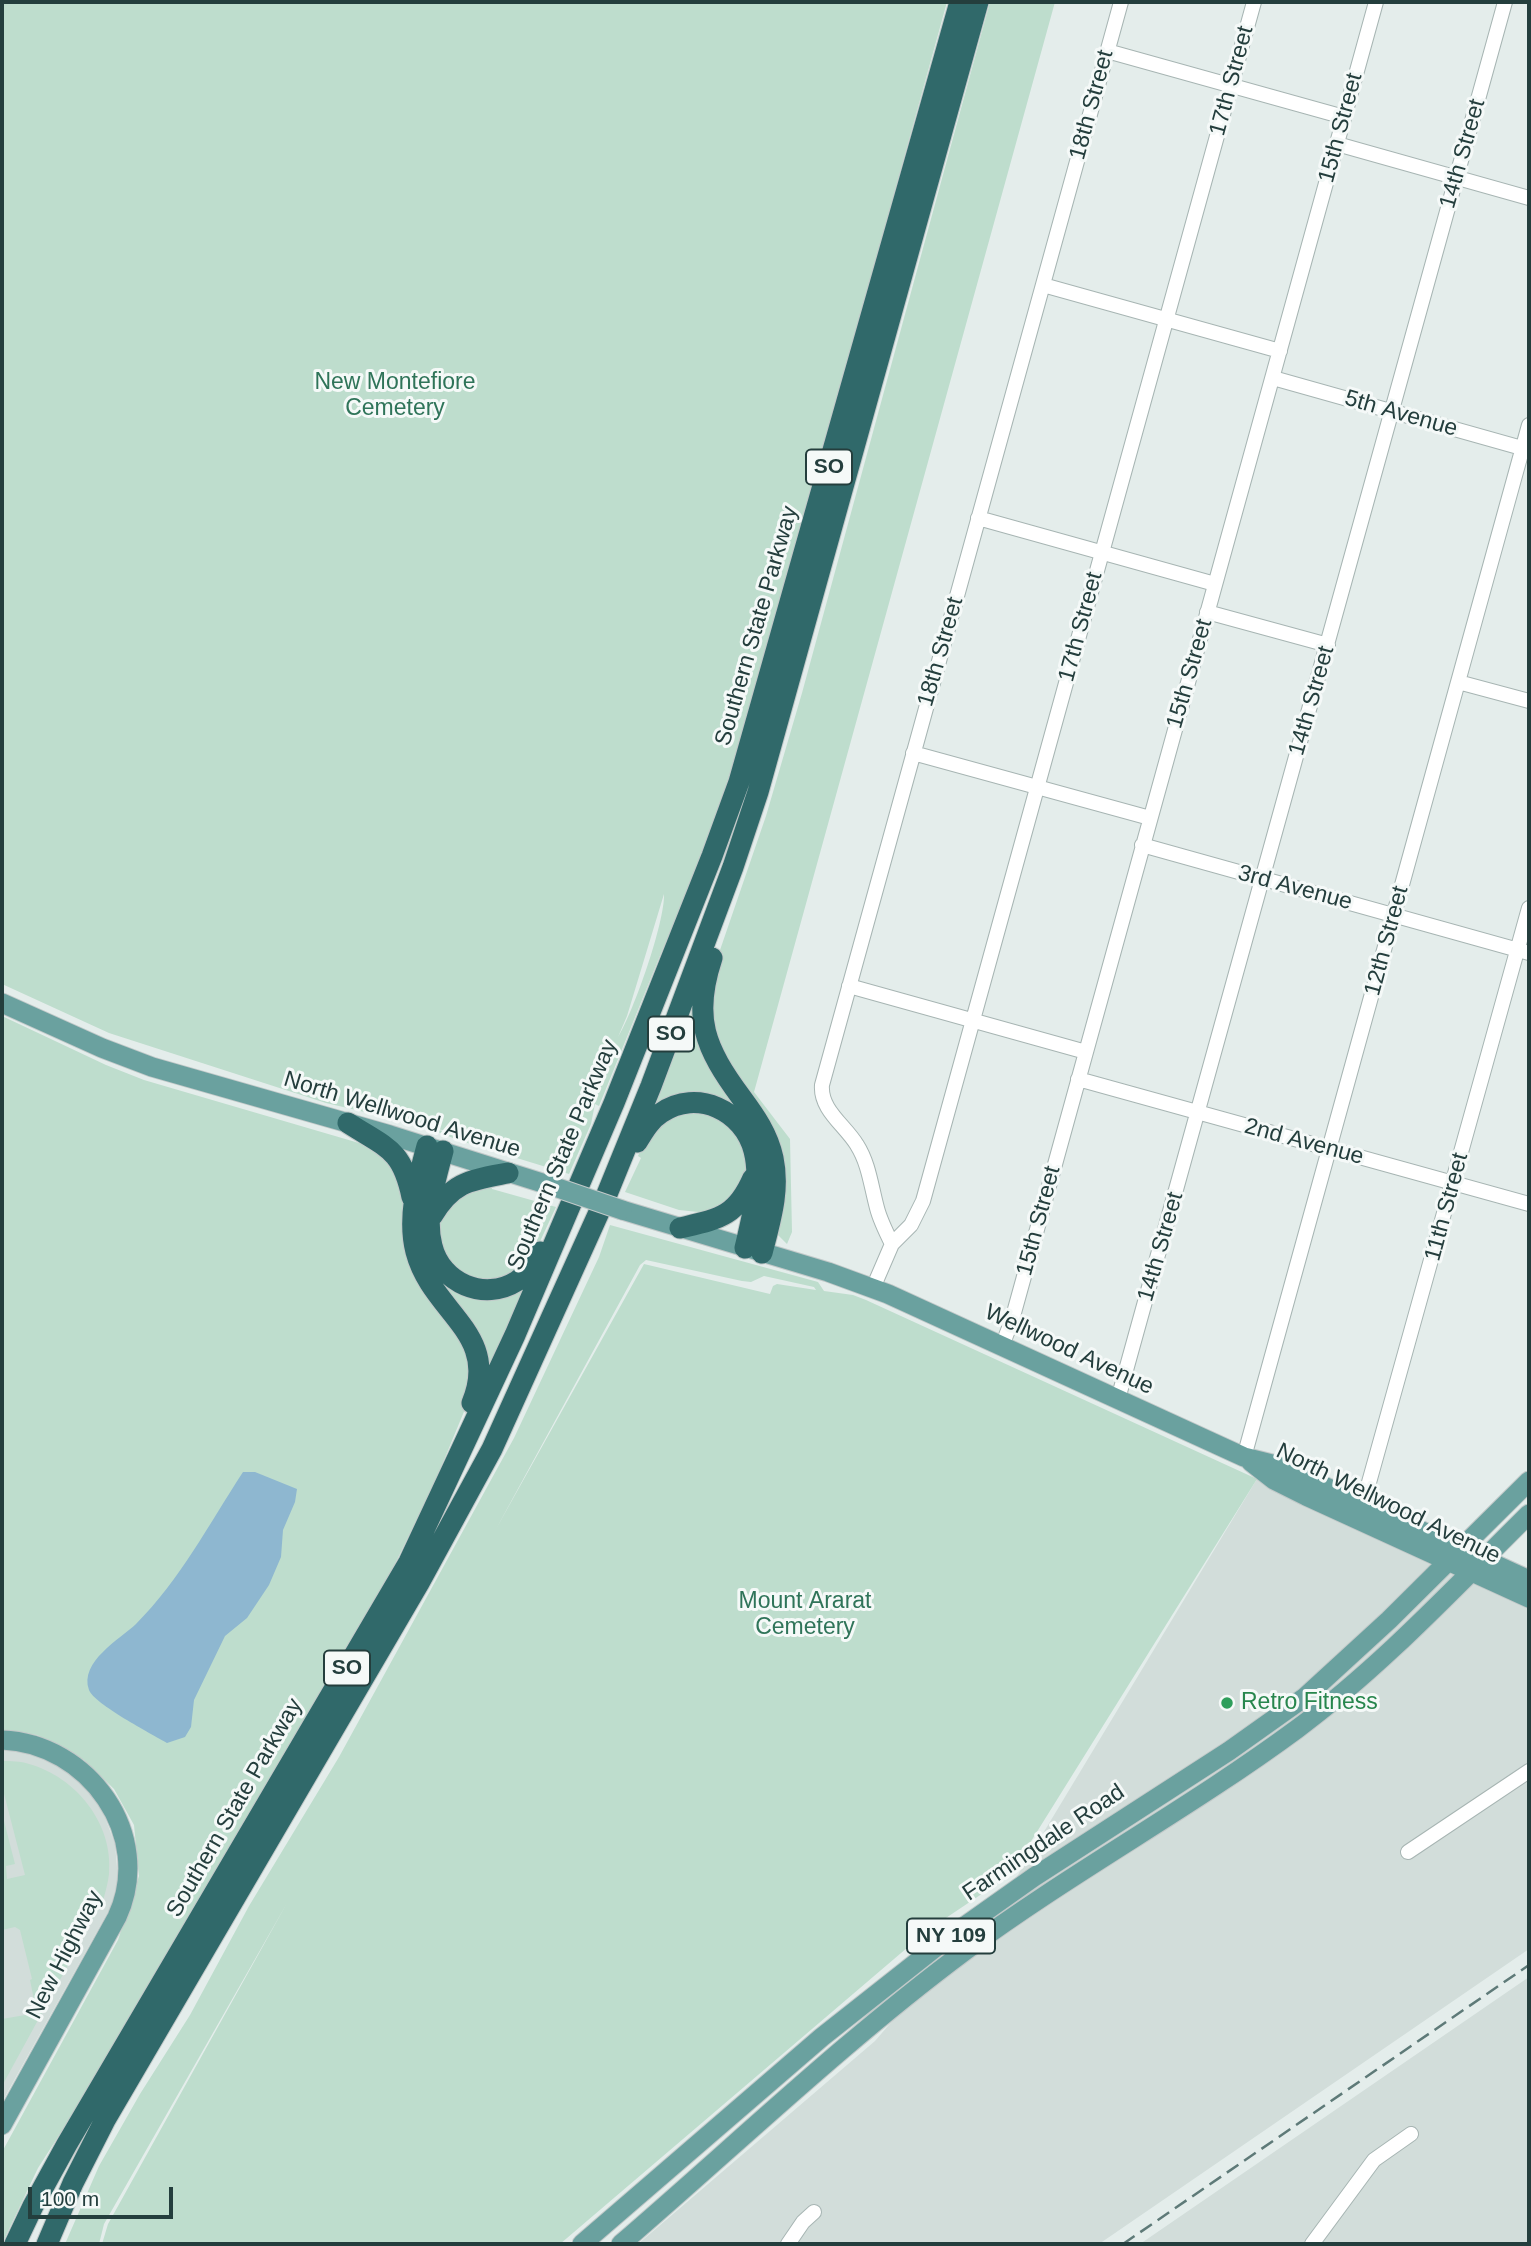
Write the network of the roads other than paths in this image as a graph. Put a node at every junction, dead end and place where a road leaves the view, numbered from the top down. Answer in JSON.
{"nodes":[{"id":1,"x":960,"y":2,"type":"edge"},
{"id":2,"x":978,"y":2,"type":"edge"},
{"id":3,"x":1121,"y":2,"type":"edge"},
{"id":4,"x":1254,"y":2,"type":"edge"},
{"id":5,"x":1376,"y":2,"type":"edge"},
{"id":6,"x":1505,"y":2,"type":"edge"},
{"id":7,"x":1107,"y":51,"type":"junction"},
{"id":8,"x":1231,"y":85,"type":"junction"},
{"id":9,"x":1344,"y":117,"type":"junction"},
{"id":10,"x":1337,"y":144,"type":"junction"},
{"id":11,"x":1456,"y":178,"type":"junction"},
{"id":12,"x":1529,"y":198,"type":"edge"},
{"id":13,"x":1043,"y":285,"type":"junction"},
{"id":14,"x":1167,"y":319,"type":"junction"},
{"id":15,"x":1280,"y":351,"type":"junction"},
{"id":16,"x":1273,"y":378,"type":"junction"},
{"id":17,"x":1391,"y":412,"type":"junction"},
{"id":18,"x":1529,"y":425,"type":"edge"},
{"id":19,"x":1526,"y":450,"type":"edge"},
{"id":20,"x":978,"y":518,"type":"junction"},
{"id":21,"x":1102,"y":552,"type":"junction"},
{"id":22,"x":1215,"y":584,"type":"junction"},
{"id":23,"x":1208,"y":612,"type":"junction"},
{"id":24,"x":1328,"y":645,"type":"junction"},
{"id":25,"x":1458,"y":682,"type":"junction"},
{"id":26,"x":1529,"y":701,"type":"edge"},
{"id":27,"x":913,"y":752,"type":"junction"},
{"id":28,"x":1037,"y":787,"type":"junction"},
{"id":29,"x":1150,"y":818,"type":"junction"},
{"id":30,"x":1142,"y":845,"type":"junction"},
{"id":31,"x":733,"y":867,"type":"junction"},
{"id":32,"x":1262,"y":880,"type":"junction"},
{"id":33,"x":1529,"y":908,"type":"edge"},
{"id":34,"x":1394,"y":915,"type":"junction"},
{"id":35,"x":1524,"y":952,"type":"edge"},
{"id":36,"x":849,"y":986,"type":"junction"},
{"id":37,"x":2,"y":1003,"type":"edge"},
{"id":38,"x":972,"y":1020,"type":"junction"},
{"id":39,"x":1086,"y":1052,"type":"junction"},
{"id":40,"x":1079,"y":1079,"type":"junction"},
{"id":41,"x":1198,"y":1113,"type":"junction"},
{"id":42,"x":348,"y":1123,"type":"junction"},
{"id":43,"x":435,"y":1149,"type":"junction"},
{"id":44,"x":1330,"y":1149,"type":"junction"},
{"id":45,"x":757,"y":1170,"type":"junction"},
{"id":46,"x":586,"y":1171,"type":"junction"},
{"id":47,"x":508,"y":1173,"type":"junction"},
{"id":48,"x":1453,"y":1183,"type":"junction"},
{"id":49,"x":414,"y":1204,"type":"junction"},
{"id":50,"x":614,"y":1204,"type":"junction"},
{"id":51,"x":1529,"y":1204,"type":"edge"},
{"id":52,"x":429,"y":1221,"type":"junction"},
{"id":53,"x":680,"y":1228,"type":"junction"},
{"id":54,"x":891,"y":1244,"type":"junction"},
{"id":55,"x":754,"y":1250,"type":"junction"},
{"id":56,"x":873,"y":1288,"type":"junction"},
{"id":57,"x":1002,"y":1346,"type":"junction"},
{"id":58,"x":1118,"y":1399,"type":"junction"},
{"id":59,"x":1244,"y":1457,"type":"junction"},
{"id":60,"x":458,"y":1460,"type":"junction"},
{"id":61,"x":1529,"y":1481,"type":"edge"},
{"id":62,"x":1363,"y":1504,"type":"junction"},
{"id":63,"x":1529,"y":1514,"type":"edge"},
{"id":64,"x":1454,"y":1555,"type":"junction"},
{"id":65,"x":1477,"y":1566,"type":"junction"},
{"id":66,"x":1529,"y":1580,"type":"edge"},
{"id":67,"x":1529,"y":1598,"type":"edge"},
{"id":68,"x":2,"y":1740,"type":"edge"},
{"id":69,"x":1529,"y":1771,"type":"edge"},
{"id":70,"x":1408,"y":1852,"type":"dead end"},
{"id":71,"x":2,"y":2125,"type":"edge"},
{"id":72,"x":1411,"y":2134,"type":"dead end"},
{"id":73,"x":672,"y":2166,"type":"junction"},
{"id":74,"x":814,"y":2212,"type":"dead end"},
{"id":75,"x":15,"y":2244,"type":"edge"},
{"id":76,"x":47,"y":2244,"type":"edge"},
{"id":77,"x":582,"y":2244,"type":"edge"},
{"id":78,"x":599,"y":2244,"type":"edge"},
{"id":79,"x":621,"y":2244,"type":"edge"},
{"id":80,"x":788,"y":2244,"type":"edge"},
{"id":81,"x":1312,"y":2244,"type":"edge"}],
"edges":[{"from":1,"to":46,"type":"highway","name":"Southern State Parkway","number":"SO"},
{"from":2,"to":31,"type":"highway","name":"Southern State Parkway","number":"SO"},
{"from":3,"to":7,"type":"street","name":"18th Street"},
{"from":4,"to":8,"type":"street","name":"17th Street"},
{"from":5,"to":9,"type":"street","name":"15th Street"},
{"from":6,"to":11,"type":"street","name":"14th Street"},
{"from":7,"to":8,"type":"street"},
{"from":7,"to":13,"type":"street","name":"18th Street"},
{"from":8,"to":9,"type":"street"},
{"from":8,"to":14,"type":"street","name":"17th Street"},
{"from":9,"to":10,"type":"street","name":"15th Street"},
{"from":10,"to":11,"type":"street"},
{"from":10,"to":15,"type":"street","name":"15th Street"},
{"from":11,"to":12,"type":"street"},
{"from":11,"to":17,"type":"street","name":"14th Street"},
{"from":13,"to":14,"type":"street"},
{"from":13,"to":20,"type":"street","name":"18th Street"},
{"from":14,"to":15,"type":"street"},
{"from":14,"to":21,"type":"street","name":"17th Street"},
{"from":15,"to":16,"type":"street","name":"15th Street"},
{"from":16,"to":17,"type":"street","name":"5th Avenue"},
{"from":16,"to":22,"type":"street","name":"15th Street"},
{"from":17,"to":19,"type":"street","name":"5th Avenue"},
{"from":17,"to":24,"type":"street","name":"14th Street"},
{"from":18,"to":19,"type":"street","name":"12th Street"},
{"from":19,"to":25,"type":"street","name":"12th Street"},
{"from":20,"to":21,"type":"street"},
{"from":20,"to":27,"type":"street","name":"18th Street"},
{"from":21,"to":22,"type":"street"},
{"from":21,"to":28,"type":"street","name":"17th Street"},
{"from":22,"to":23,"type":"street","name":"15th Street"},
{"from":23,"to":24,"type":"street"},
{"from":23,"to":29,"type":"street","name":"15th Street"},
{"from":24,"to":32,"type":"street","name":"14th Street"},
{"from":25,"to":26,"type":"street"},
{"from":25,"to":34,"type":"street","name":"12th Street"},
{"from":27,"to":28,"type":"street"},
{"from":27,"to":36,"type":"street","name":"18th Street"},
{"from":28,"to":29,"type":"street"},
{"from":28,"to":38,"type":"street","name":"17th Street"},
{"from":29,"to":30,"type":"street","name":"15th Street"},
{"from":30,"to":32,"type":"street","name":"3rd Avenue"},
{"from":30,"to":39,"type":"street","name":"15th Street"},
{"from":31,"to":50,"type":"highway","name":"Southern State Parkway","number":"SO"},
{"from":31,"to":55,"type":"highway"},
{"from":32,"to":34,"type":"street","name":"3rd Avenue"},
{"from":32,"to":41,"type":"street","name":"14th Street"},
{"from":33,"to":35,"type":"street","name":"11th Street"},
{"from":34,"to":35,"type":"street","name":"3rd Avenue"},
{"from":34,"to":44,"type":"street","name":"12th Street"},
{"from":35,"to":48,"type":"street","name":"11th Street"},
{"from":36,"to":38,"type":"street"},
{"from":36,"to":54,"type":"street","name":"18th Street"},
{"from":37,"to":42,"type":"main road","name":"North Wellwood Avenue"},
{"from":38,"to":39,"type":"street"},
{"from":38,"to":54,"type":"street","name":"17th Street"},
{"from":39,"to":40,"type":"street","name":"15th Street"},
{"from":40,"to":41,"type":"street","name":"2nd Avenue"},
{"from":40,"to":57,"type":"street","name":"15th Street"},
{"from":41,"to":44,"type":"street","name":"2nd Avenue"},
{"from":41,"to":58,"type":"street","name":"14th Street"},
{"from":42,"to":43,"type":"main road","name":"North Wellwood Avenue"},
{"from":42,"to":49,"type":"highway"},
{"from":43,"to":47,"type":"main road","name":"North Wellwood Avenue"},
{"from":43,"to":49,"type":"highway"},
{"from":43,"to":52,"type":"highway"},
{"from":44,"to":48,"type":"street","name":"2nd Avenue"},
{"from":44,"to":59,"type":"street","name":"12th Street"},
{"from":45,"to":50,"type":"highway"},
{"from":45,"to":53,"type":"highway"},
{"from":45,"to":55,"type":"highway"},
{"from":46,"to":52,"type":"highway"},
{"from":46,"to":60,"type":"highway","name":"Southern State Parkway","number":"SO"},
{"from":47,"to":50,"type":"main road","name":"North Wellwood Avenue","bridge":true},
{"from":47,"to":52,"type":"highway"},
{"from":48,"to":51,"type":"street","name":"2nd Avenue"},
{"from":48,"to":62,"type":"street","name":"11th Street"},
{"from":49,"to":60,"type":"highway"},
{"from":50,"to":53,"type":"main road","name":"North Wellwood Avenue"},
{"from":50,"to":76,"type":"highway","name":"Southern State Parkway","number":"SO"},
{"from":53,"to":55,"type":"main road","name":"North Wellwood Avenue"},
{"from":54,"to":56,"type":"street"},
{"from":55,"to":56,"type":"main road","name":"North Wellwood Avenue"},
{"from":56,"to":57,"type":"main road","name":"Wellwood Avenue"},
{"from":57,"to":58,"type":"main road","name":"Wellwood Avenue"},
{"from":58,"to":59,"type":"main road","name":"Wellwood Avenue"},
{"from":59,"to":62,"type":"main road","name":"North Wellwood Avenue"},
{"from":59,"to":64,"type":"main road","name":"North Wellwood Avenue"},
{"from":60,"to":75,"type":"highway","name":"Southern State Parkway","number":"SO"},
{"from":61,"to":64,"type":"main road","name":"Farmingdale Road","number":"NY 109"},
{"from":62,"to":64,"type":"main road","name":"North Wellwood Avenue"},
{"from":63,"to":65,"type":"main road","name":"Farmingdale Road","number":"NY 109"},
{"from":64,"to":65,"type":"main road","name":"North Wellwood Avenue"},
{"from":64,"to":73,"type":"main road","name":"Farmingdale Road","number":"NY 109"},
{"from":65,"to":66,"type":"main road","name":"North Wellwood Avenue"},
{"from":65,"to":67,"type":"main road","name":"North Wellwood Avenue"},
{"from":65,"to":79,"type":"main road","name":"Farmingdale Road","number":"NY 109"},
{"from":68,"to":71,"type":"main road","name":"New Highway"},
{"from":69,"to":70,"type":"street"},
{"from":72,"to":81,"type":"street"},
{"from":73,"to":77,"type":"main road","name":"Farmingdale Road","number":"NY 109"},
{"from":73,"to":78,"type":"main road"},
{"from":74,"to":80,"type":"street"}]}
